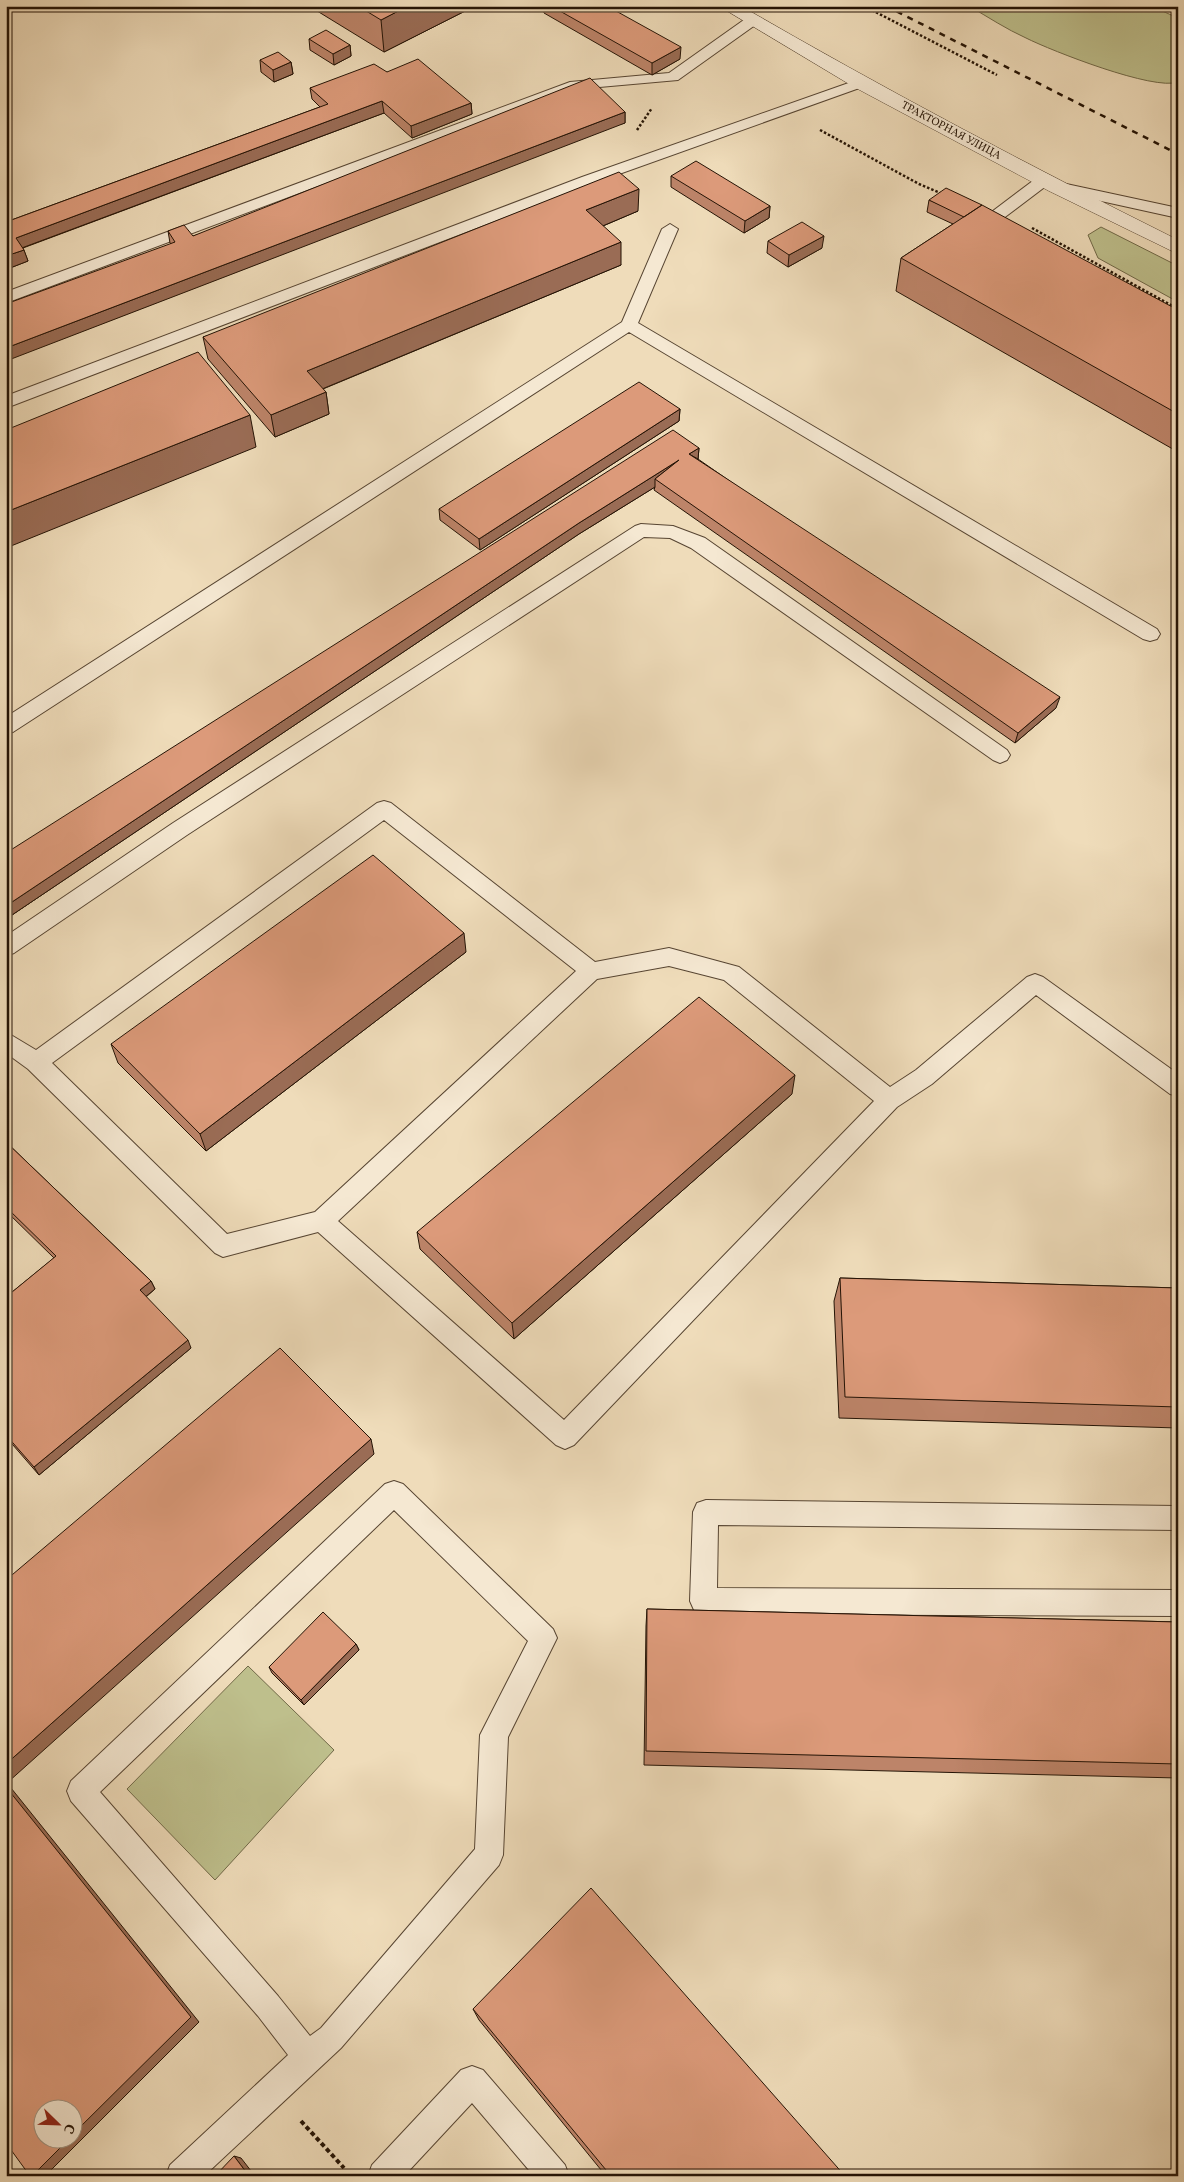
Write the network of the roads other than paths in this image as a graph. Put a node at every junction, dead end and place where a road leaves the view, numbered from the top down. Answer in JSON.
{"nodes":[{"id":1,"x":728,"y":6,"type":"edge"},
{"id":2,"x":753,"y":20,"type":"junction"},
{"id":3,"x":860,"y":82,"type":"junction"},
{"id":4,"x":1050,"y":184,"type":"junction"},
{"id":5,"x":1178,"y":213,"type":"edge"},
{"id":6,"x":993,"y":219,"type":"edge"},
{"id":7,"x":670,"y":228,"type":"dead end"},
{"id":8,"x":1178,"y":248,"type":"edge"},
{"id":9,"x":6,"y":298,"type":"edge"},
{"id":10,"x":629,"y":325,"type":"junction"},
{"id":11,"x":6,"y":402,"type":"edge"},
{"id":12,"x":1150,"y":634,"type":"dead end"},
{"id":13,"x":6,"y":728,"type":"edge"},
{"id":14,"x":1000,"y":755,"type":"dead end"},
{"id":15,"x":6,"y":947,"type":"edge"},
{"id":16,"x":591,"y":971,"type":"junction"},
{"id":17,"x":6,"y":1041,"type":"edge"},
{"id":18,"x":36,"y":1062,"type":"junction"},
{"id":19,"x":1178,"y":1087,"type":"edge"},
{"id":20,"x":889,"y":1100,"type":"junction"},
{"id":21,"x":322,"y":1221,"type":"junction"},
{"id":22,"x":1178,"y":1518,"type":"edge"},
{"id":23,"x":1178,"y":1603,"type":"edge"},
{"id":24,"x":308,"y":2057,"type":"junction"},
{"id":25,"x":182,"y":2176,"type":"edge"},
{"id":26,"x":383,"y":2176,"type":"edge"},
{"id":27,"x":554,"y":2176,"type":"edge"}],
"edges":[{"from":1,"to":2,"type":"street","name":"ТРАКТОРНАЯ УЛИЦА"},
{"from":2,"to":3,"type":"street","name":"ТРАКТОРНАЯ УЛИЦА"},
{"from":2,"to":9,"type":"lane"},
{"from":3,"to":4,"type":"street","name":"ТРАКТОРНАЯ УЛИЦА"},
{"from":3,"to":11,"type":"lane"},
{"from":4,"to":5,"type":"lane"},
{"from":4,"to":6,"type":"lane"},
{"from":4,"to":8,"type":"street","name":"ТРАКТОРНАЯ УЛИЦА"},
{"from":7,"to":10,"type":"lane"},
{"from":10,"to":12,"type":"lane"},
{"from":10,"to":13,"type":"lane"},
{"from":14,"to":15,"type":"lane"},
{"from":16,"to":18,"type":"lane"},
{"from":16,"to":20,"type":"lane"},
{"from":16,"to":21,"type":"lane"},
{"from":17,"to":18,"type":"lane"},
{"from":18,"to":21,"type":"lane"},
{"from":19,"to":20,"type":"lane"},
{"from":20,"to":21,"type":"lane"},
{"from":22,"to":23,"type":"lane"},
{"from":24,"to":24,"type":"lane"},
{"from":24,"to":25,"type":"lane"},
{"from":26,"to":27,"type":"lane"}]}
